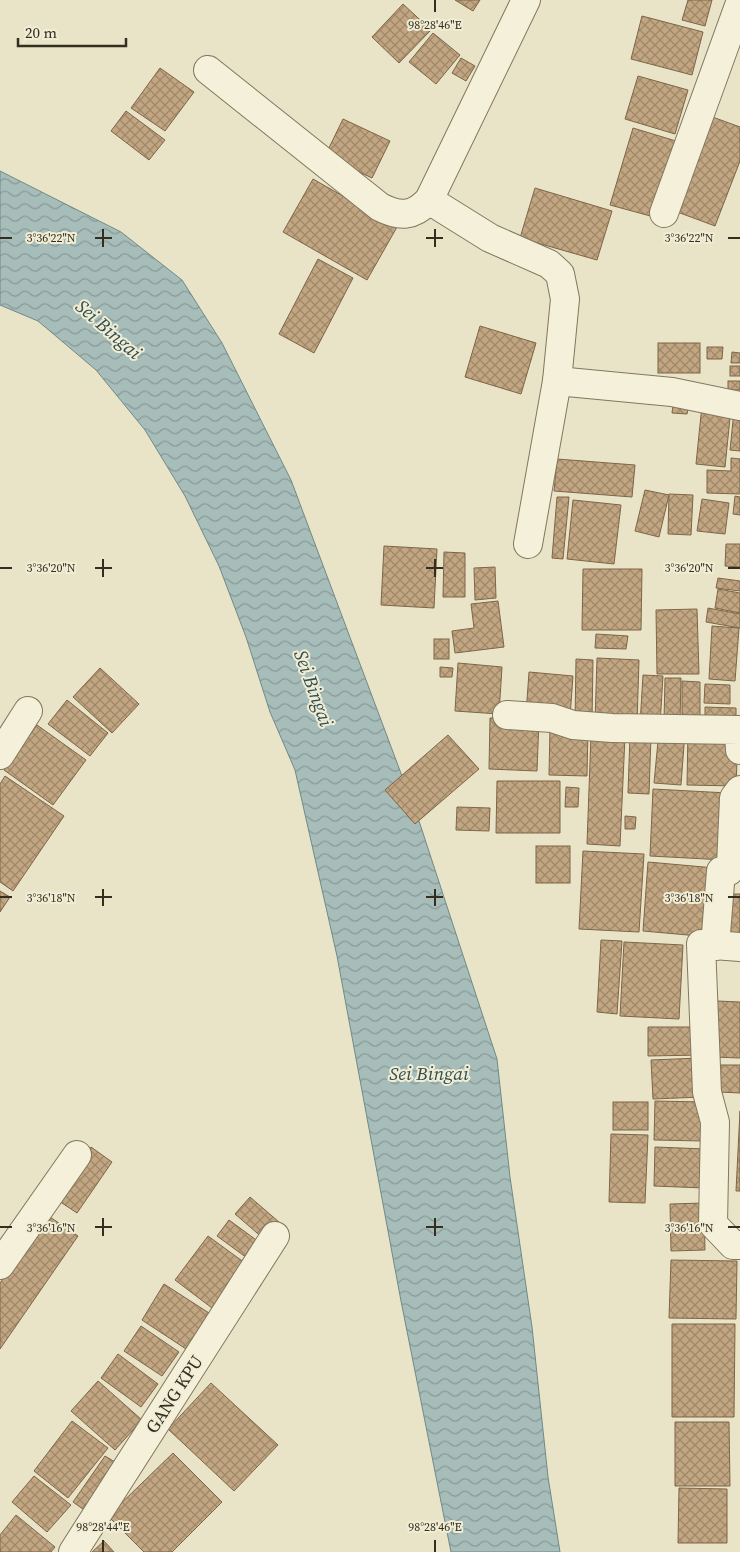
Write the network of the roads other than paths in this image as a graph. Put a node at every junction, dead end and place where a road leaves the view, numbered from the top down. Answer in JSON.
{"nodes":[{"id":1,"x":526,"y":0,"type":"edge"},
{"id":2,"x":740,"y":3,"type":"edge"},
{"id":3,"x":208,"y":70,"type":"dead end"},
{"id":4,"x":429,"y":200,"type":"junction"},
{"id":5,"x":664,"y":213,"type":"dead end"},
{"id":6,"x":557,"y":381,"type":"junction"},
{"id":7,"x":740,"y":406,"type":"edge"},
{"id":8,"x":528,"y":544,"type":"dead end"},
{"id":9,"x":28,"y":711,"type":"dead end"},
{"id":10,"x":506,"y":715,"type":"dead end"},
{"id":11,"x":740,"y":750,"type":"edge"},
{"id":12,"x":0,"y":755,"type":"edge"},
{"id":13,"x":740,"y":790,"type":"edge"},
{"id":14,"x":727,"y":946,"type":"edge"},
{"id":15,"x":77,"y":1155,"type":"dead end"},
{"id":16,"x":275,"y":1236,"type":"dead end"},
{"id":17,"x":740,"y":1245,"type":"edge"},
{"id":18,"x":0,"y":1265,"type":"edge"},
{"id":19,"x":73,"y":1552,"type":"edge"}],
"edges":[{"from":1,"to":4,"type":"street"},
{"from":2,"to":5,"type":"street"},
{"from":3,"to":4,"type":"street"},
{"from":4,"to":6,"type":"street"},
{"from":6,"to":7,"type":"street"},
{"from":6,"to":8,"type":"street"},
{"from":9,"to":12,"type":"street"},
{"from":10,"to":11,"type":"street"},
{"from":13,"to":14,"type":"street"},
{"from":14,"to":17,"type":"street"},
{"from":15,"to":18,"type":"street"},
{"from":16,"to":19,"type":"street","name":"GANG KPU"}]}
